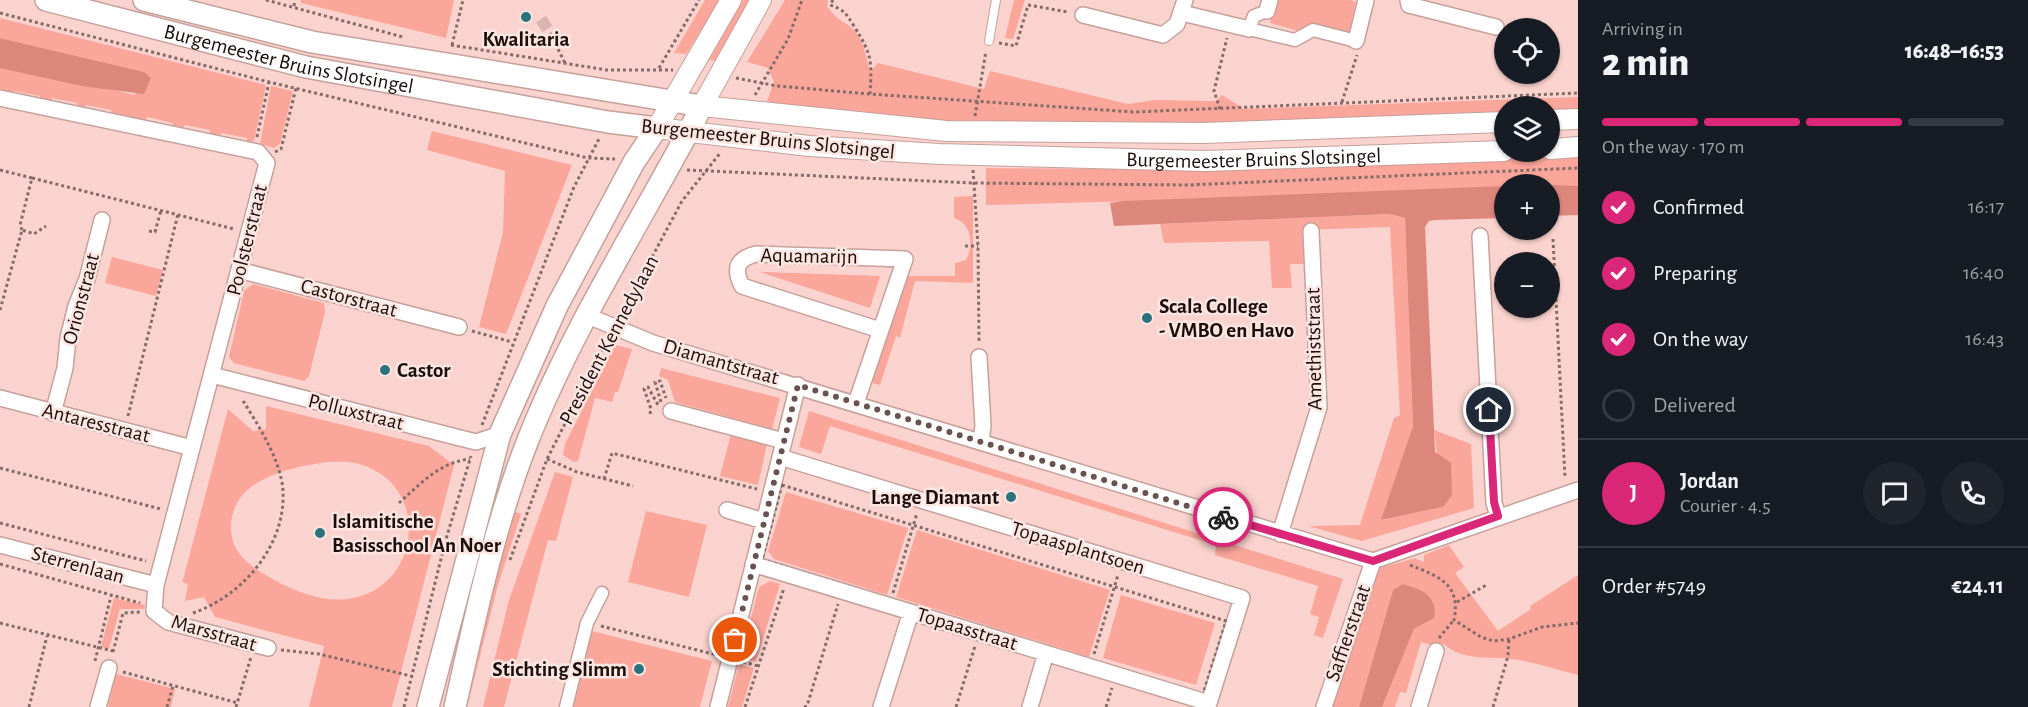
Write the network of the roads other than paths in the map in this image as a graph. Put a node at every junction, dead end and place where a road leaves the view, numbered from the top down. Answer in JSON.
{"nodes":[{"id":1,"x":46,"y":0,"type":"edge"},
{"id":2,"x":144,"y":0,"type":"edge"},
{"id":3,"x":731,"y":0,"type":"edge"},
{"id":4,"x":761,"y":0,"type":"edge"},
{"id":5,"x":996,"y":0,"type":"edge"},
{"id":6,"x":1366,"y":0,"type":"edge"},
{"id":7,"x":1408,"y":0,"type":"edge"},
{"id":8,"x":1269,"y":6,"type":"edge"},
{"id":9,"x":1183,"y":7,"type":"edge"},
{"id":10,"x":1083,"y":15,"type":"road end"},
{"id":11,"x":1494,"y":26,"type":"edge"},
{"id":12,"x":1250,"y":29,"type":"junction"},
{"id":13,"x":989,"y":40,"type":"road end"},
{"id":14,"x":1356,"y":41,"type":"joint"},
{"id":15,"x":0,"y":98,"type":"edge"},
{"id":16,"x":672,"y":103,"type":"junction"},
{"id":17,"x":702,"y":106,"type":"junction"},
{"id":18,"x":1578,"y":119,"type":"edge"},
{"id":19,"x":1560,"y":120,"type":"edge"},
{"id":20,"x":1494,"y":122,"type":"edge"},
{"id":21,"x":657,"y":128,"type":"junction"},
{"id":22,"x":688,"y":133,"type":"junction"},
{"id":23,"x":1578,"y":147,"type":"edge"},
{"id":24,"x":1560,"y":148,"type":"edge"},
{"id":25,"x":1494,"y":151,"type":"edge"},
{"id":26,"x":102,"y":220,"type":"dead end"},
{"id":27,"x":1311,"y":231,"type":"dead end"},
{"id":28,"x":1480,"y":236,"type":"dead end"},
{"id":29,"x":239,"y":270,"type":"junction"},
{"id":30,"x":588,"y":316,"type":"junction"},
{"id":31,"x":459,"y":327,"type":"road end"},
{"id":32,"x":880,"y":330,"type":"junction"},
{"id":33,"x":979,"y":357,"type":"road end"},
{"id":34,"x":212,"y":375,"type":"junction"},
{"id":35,"x":798,"y":385,"type":"junction"},
{"id":36,"x":0,"y":398,"type":"edge"},
{"id":37,"x":856,"y":403,"type":"junction"},
{"id":38,"x":671,"y":411,"type":"road end"},
{"id":39,"x":53,"y":412,"type":"junction"},
{"id":40,"x":500,"y":435,"type":"junction"},
{"id":41,"x":784,"y":441,"type":"junction"},
{"id":42,"x":981,"y":442,"type":"junction"},
{"id":43,"x":192,"y":448,"type":"junction"},
{"id":44,"x":780,"y":457,"type":"junction"},
{"id":45,"x":1578,"y":490,"type":"edge"},
{"id":46,"x":728,"y":510,"type":"dead end"},
{"id":47,"x":1498,"y":516,"type":"junction"},
{"id":48,"x":764,"y":520,"type":"junction"},
{"id":49,"x":1280,"y":534,"type":"junction"},
{"id":50,"x":1,"y":550,"type":"edge"},
{"id":51,"x":1373,"y":561,"type":"junction"},
{"id":52,"x":753,"y":564,"type":"junction"},
{"id":53,"x":156,"y":585,"type":"junction"},
{"id":54,"x":602,"y":592,"type":"dead end"},
{"id":55,"x":911,"y":612,"type":"junction"},
{"id":56,"x":261,"y":646,"type":"road end"},
{"id":57,"x":1436,"y":651,"type":"road end"},
{"id":58,"x":1046,"y":653,"type":"junction"},
{"id":59,"x":109,"y":668,"type":"road end"},
{"id":60,"x":1178,"y":701,"type":"edge"},
{"id":61,"x":98,"y":707,"type":"edge"},
{"id":62,"x":428,"y":707,"type":"edge"},
{"id":63,"x":455,"y":707,"type":"edge"},
{"id":64,"x":566,"y":707,"type":"edge"},
{"id":65,"x":718,"y":707,"type":"edge"},
{"id":66,"x":881,"y":707,"type":"edge"},
{"id":67,"x":1030,"y":707,"type":"edge"},
{"id":68,"x":1324,"y":707,"type":"edge"},
{"id":69,"x":1419,"y":707,"type":"edge"}],
"edges":[{"from":1,"to":21,"type":"main road","name":"Burgemeester Bruins Slotsingel"},
{"from":2,"to":16,"type":"main road","name":"Burgemeester Bruins Slotsingel"},
{"from":3,"to":16,"type":"street"},
{"from":4,"to":17,"type":"street","name":"President Kennedylaan"},
{"from":5,"to":13,"type":"lane"},
{"from":6,"to":14,"type":"street"},
{"from":7,"to":11,"type":"street"},
{"from":8,"to":12,"type":"street"},
{"from":9,"to":10,"type":"street"},
{"from":9,"to":12,"type":"street"},
{"from":12,"to":14,"type":"street"},
{"from":15,"to":29,"type":"street","name":"Poolsterstraat"},
{"from":16,"to":17,"type":"main road","name":"Burgemeester Bruins Slotsingel"},
{"from":16,"to":21,"type":"street"},
{"from":17,"to":20,"type":"street","name":"Burgemeester Bruins Slotsingel"},
{"from":17,"to":22,"type":"main road","name":"President Kennedylaan"},
{"from":18,"to":19,"type":"street"},
{"from":21,"to":22,"type":"street","name":"Burgemeester Bruins Slotsingel"},
{"from":21,"to":40,"type":"main road"},
{"from":22,"to":25,"type":"street","name":"Burgemeester Bruins Slotsingel"},
{"from":22,"to":30,"type":"main road","name":"President Kennedylaan"},
{"from":23,"to":24,"type":"street"},
{"from":26,"to":39,"type":"street","name":"Orionstraat"},
{"from":27,"to":49,"type":"street","name":"Amethiststraat"},
{"from":28,"to":47,"type":"street"},
{"from":29,"to":31,"type":"street","name":"Castorstraat"},
{"from":29,"to":34,"type":"street","name":"Poolsterstraat"},
{"from":30,"to":35,"type":"street","name":"Diamantstraat"},
{"from":30,"to":63,"type":"main road","name":"President Kennedylaan"},
{"from":32,"to":32,"type":"street","name":"Aquamarijn"},
{"from":32,"to":37,"type":"street","name":"Aquamarijn"},
{"from":33,"to":42,"type":"street"},
{"from":34,"to":40,"type":"street","name":"Polluxstraat"},
{"from":34,"to":43,"type":"street","name":"Poolsterstraat"},
{"from":35,"to":37,"type":"street","name":"Diamantstraat"},
{"from":35,"to":41,"type":"street"},
{"from":36,"to":39,"type":"street","name":"Antaresstraat"},
{"from":37,"to":42,"type":"street","name":"Diamantstraat"},
{"from":38,"to":41,"type":"street"},
{"from":39,"to":43,"type":"street","name":"Antaresstraat"},
{"from":40,"to":62,"type":"main road"},
{"from":41,"to":44,"type":"street"},
{"from":42,"to":49,"type":"street","name":"Diamantstraat"},
{"from":43,"to":53,"type":"street","name":"Poolsterstraat"},
{"from":44,"to":48,"type":"street"},
{"from":44,"to":60,"type":"street","name":"Topaasplantsoen"},
{"from":45,"to":47,"type":"street","name":"Saffierstraat"},
{"from":46,"to":48,"type":"street"},
{"from":47,"to":51,"type":"street","name":"Saffierstraat"},
{"from":48,"to":52,"type":"street"},
{"from":49,"to":51,"type":"street","name":"Diamantstraat"},
{"from":50,"to":53,"type":"street","name":"Sterrenlaan"},
{"from":51,"to":68,"type":"street","name":"Saffierstraat"},
{"from":52,"to":55,"type":"street","name":"Topaasstraat"},
{"from":52,"to":65,"type":"street"},
{"from":53,"to":56,"type":"street","name":"Marsstraat"},
{"from":54,"to":64,"type":"street"},
{"from":55,"to":58,"type":"street","name":"Topaasstraat"},
{"from":55,"to":66,"type":"street"},
{"from":57,"to":69,"type":"street"},
{"from":58,"to":60,"type":"street","name":"Topaasstraat"},
{"from":58,"to":67,"type":"street"},
{"from":59,"to":61,"type":"street"}]}
